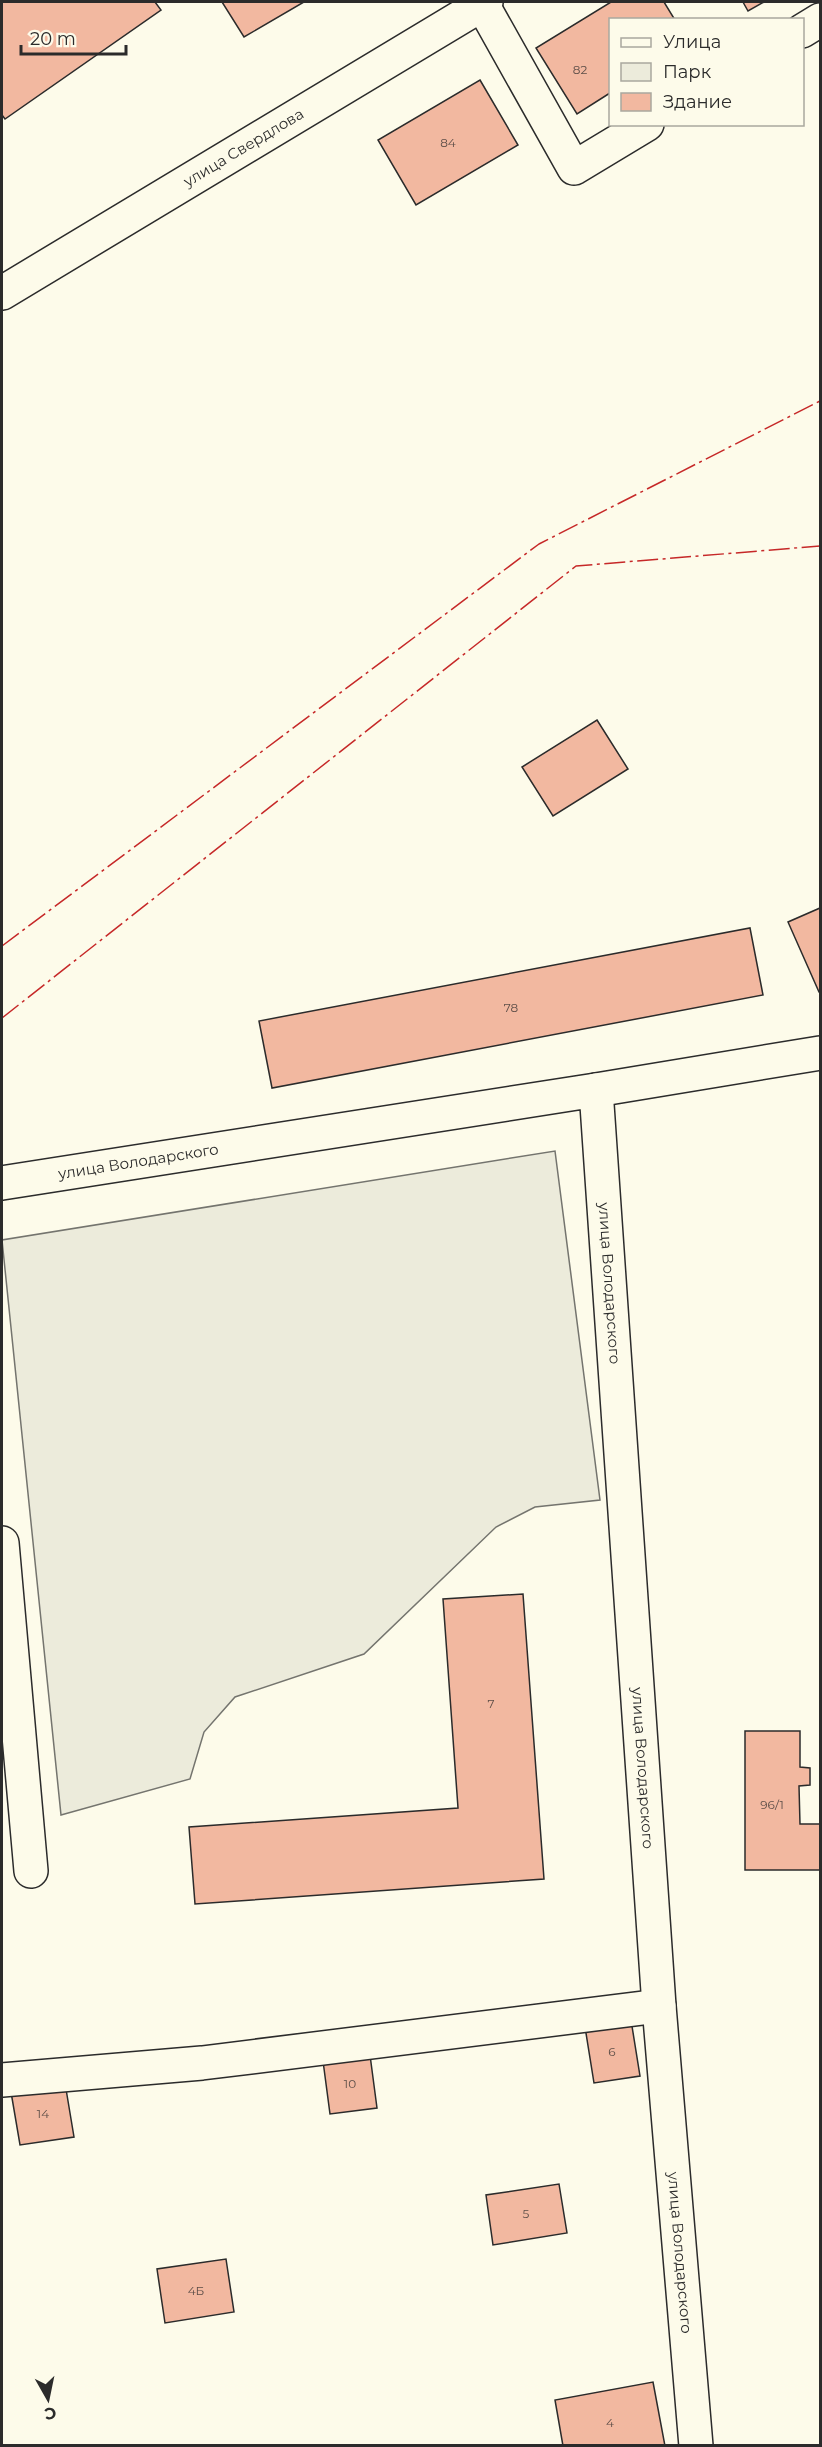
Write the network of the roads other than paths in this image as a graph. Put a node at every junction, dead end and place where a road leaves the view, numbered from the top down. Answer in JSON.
{"nodes":[{"id":1,"x":484,"y":3,"type":"edge"},
{"id":2,"x":820,"y":20,"type":"edge"},
{"id":3,"x":804,"y":29,"type":"edge"},
{"id":4,"x":644,"y":126,"type":"edge"},
{"id":5,"x":2,"y":293,"type":"edge"},
{"id":6,"x":820,"y":1053,"type":"edge"},
{"id":7,"x":596,"y":1090,"type":"junction"},
{"id":8,"x":2,"y":1183,"type":"edge"},
{"id":9,"x":2,"y":1543,"type":"edge"},
{"id":10,"x":31,"y":1871,"type":"dead end"},
{"id":11,"x":659,"y":2006,"type":"junction"},
{"id":12,"x":2,"y":2080,"type":"edge"},
{"id":13,"x":696,"y":2445,"type":"edge"}],
"edges":[{"from":1,"to":4,"type":"street"},
{"from":1,"to":5,"type":"street","name":"улица Свердлова"},
{"from":2,"to":3,"type":"street"},
{"from":6,"to":7,"type":"street","name":"улица Володарского"},
{"from":7,"to":8,"type":"street","name":"улица Володарского"},
{"from":7,"to":11,"type":"street","name":"улица Володарского"},
{"from":9,"to":10,"type":"street"},
{"from":11,"to":12,"type":"street"},
{"from":11,"to":13,"type":"street","name":"улица Володарского"}]}
